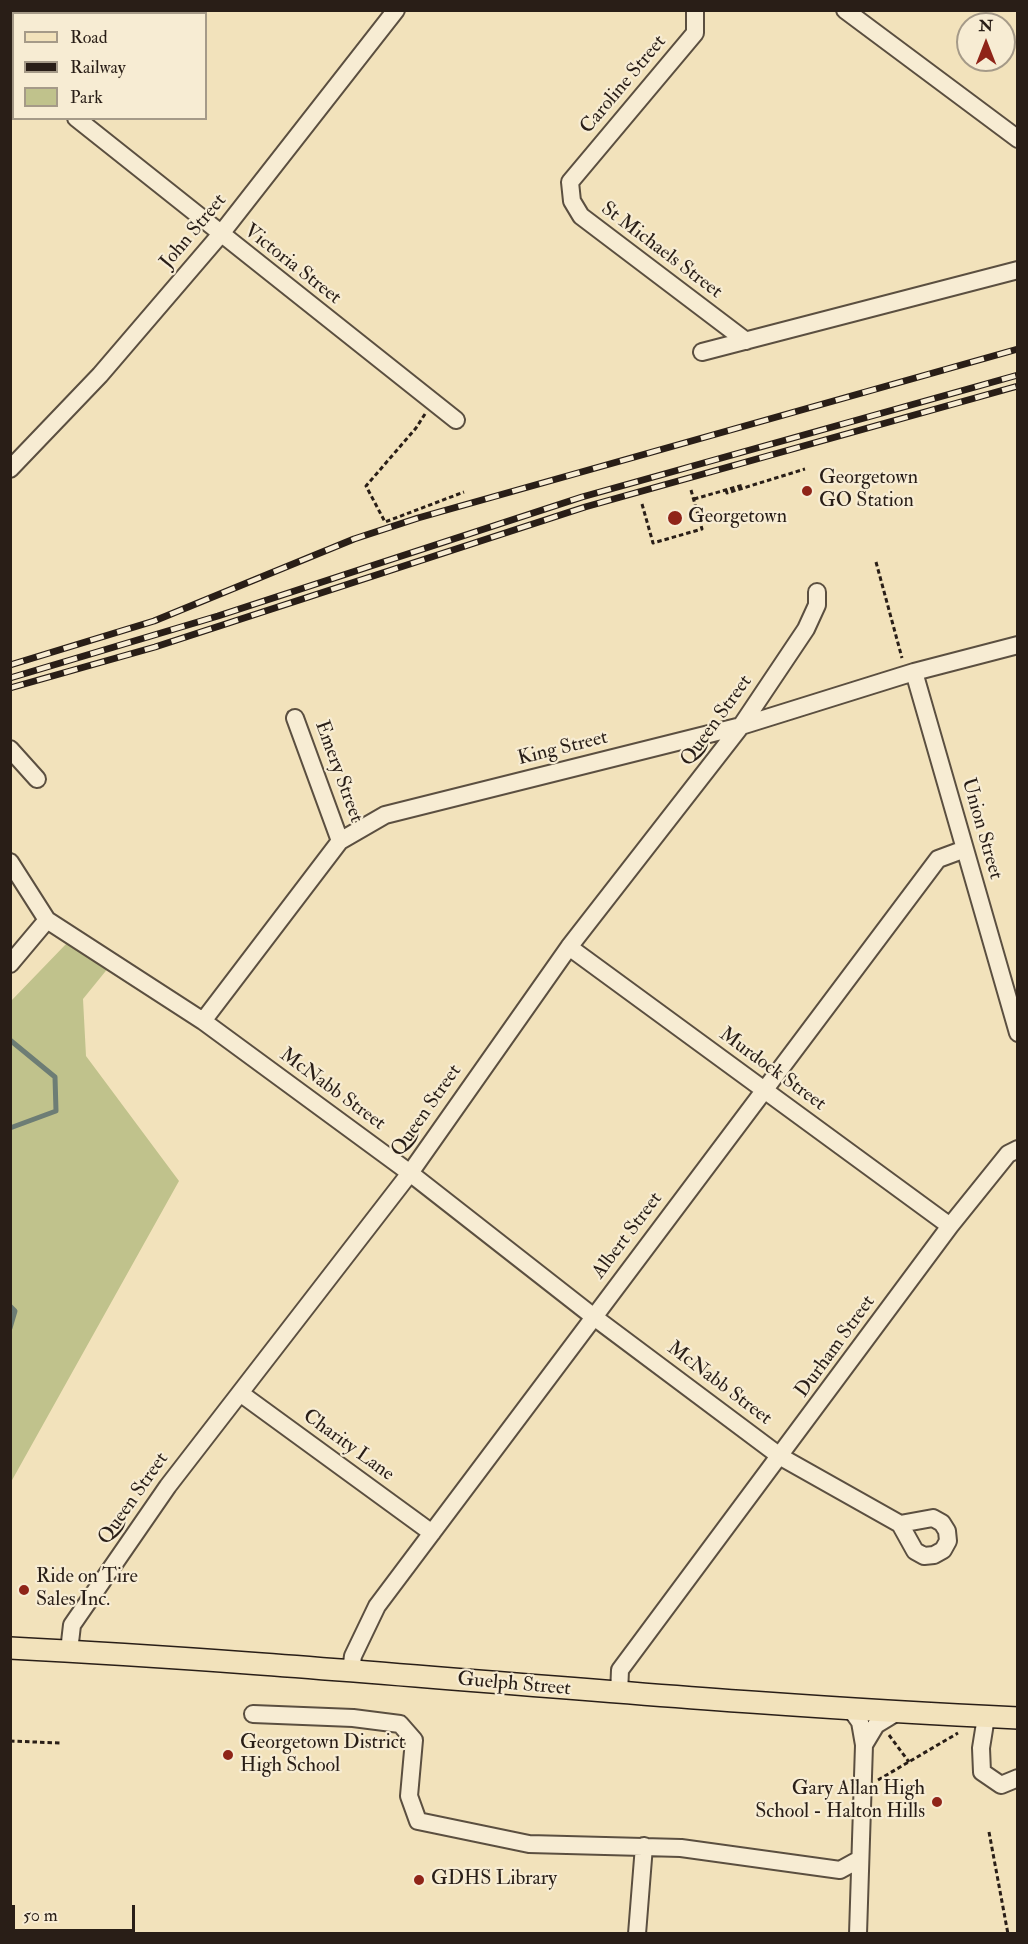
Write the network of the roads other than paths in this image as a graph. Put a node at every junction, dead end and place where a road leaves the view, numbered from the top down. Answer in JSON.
{"nodes":[{"id":1,"x":396,"y":10,"type":"edge"},
{"id":2,"x":696,"y":10,"type":"edge"},
{"id":3,"x":845,"y":10,"type":"edge"},
{"id":4,"x":78,"y":120,"type":"edge"},
{"id":5,"x":1017,"y":139,"type":"edge"},
{"id":6,"x":570,"y":182,"type":"joint"},
{"id":7,"x":220,"y":235,"type":"junction"},
{"id":8,"x":1017,"y":270,"type":"edge"},
{"id":9,"x":746,"y":341,"type":"junction"},
{"id":10,"x":702,"y":352,"type":"dead end"},
{"id":11,"x":456,"y":420,"type":"dead end"},
{"id":12,"x":10,"y":469,"type":"edge"},
{"id":13,"x":817,"y":592,"type":"dead end"},
{"id":14,"x":1017,"y":645,"type":"edge"},
{"id":15,"x":914,"y":672,"type":"junction"},
{"id":16,"x":295,"y":718,"type":"dead end"},
{"id":17,"x":741,"y":726,"type":"junction"},
{"id":18,"x":10,"y":749,"type":"edge"},
{"id":19,"x":37,"y":779,"type":"dead end"},
{"id":20,"x":340,"y":841,"type":"junction"},
{"id":21,"x":965,"y":849,"type":"junction"},
{"id":22,"x":10,"y":862,"type":"edge"},
{"id":23,"x":47,"y":920,"type":"junction"},
{"id":24,"x":569,"y":947,"type":"junction"},
{"id":25,"x":10,"y":964,"type":"edge"},
{"id":26,"x":203,"y":1020,"type":"junction"},
{"id":27,"x":1017,"y":1033,"type":"edge"},
{"id":28,"x":764,"y":1089,"type":"junction"},
{"id":29,"x":1017,"y":1149,"type":"edge"},
{"id":30,"x":410,"y":1173,"type":"junction"},
{"id":31,"x":951,"y":1226,"type":"junction"},
{"id":32,"x":594,"y":1317,"type":"junction"},
{"id":33,"x":240,"y":1393,"type":"junction"},
{"id":34,"x":781,"y":1457,"type":"junction"},
{"id":35,"x":900,"y":1524,"type":"dead end"},
{"id":36,"x":432,"y":1533,"type":"junction"},
{"id":37,"x":10,"y":1648,"type":"edge"},
{"id":38,"x":69,"y":1651,"type":"junction"},
{"id":39,"x":351,"y":1670,"type":"junction"},
{"id":40,"x":619,"y":1694,"type":"junction"},
{"id":41,"x":850,"y":1708,"type":"junction"},
{"id":42,"x":899,"y":1711,"type":"junction"},
{"id":43,"x":253,"y":1714,"type":"dead end"},
{"id":44,"x":986,"y":1717,"type":"junction"},
{"id":45,"x":1017,"y":1718,"type":"edge"},
{"id":46,"x":864,"y":1745,"type":"junction"},
{"id":47,"x":1017,"y":1778,"type":"edge"},
{"id":48,"x":644,"y":1846,"type":"junction"},
{"id":49,"x":860,"y":1859,"type":"junction"},
{"id":50,"x":637,"y":1934,"type":"edge"},
{"id":51,"x":858,"y":1934,"type":"edge"}],
"edges":[{"from":1,"to":7,"type":"street","name":"John Street"},
{"from":2,"to":6,"type":"street","name":"Caroline Street"},
{"from":3,"to":5,"type":"street"},
{"from":4,"to":7,"type":"street","name":"Victoria Street"},
{"from":6,"to":9,"type":"street","name":"St Michaels Street"},
{"from":7,"to":11,"type":"street","name":"Victoria Street"},
{"from":7,"to":12,"type":"street","name":"John Street"},
{"from":8,"to":9,"type":"street"},
{"from":9,"to":10,"type":"street"},
{"from":13,"to":17,"type":"street","name":"Queen Street"},
{"from":14,"to":15,"type":"street","name":"King Street"},
{"from":15,"to":17,"type":"street","name":"King Street"},
{"from":15,"to":21,"type":"street","name":"Union Street"},
{"from":16,"to":20,"type":"street","name":"Emery Street"},
{"from":17,"to":20,"type":"street","name":"King Street"},
{"from":17,"to":24,"type":"street","name":"Queen Street"},
{"from":18,"to":19,"type":"street"},
{"from":20,"to":26,"type":"street","name":"King Street"},
{"from":21,"to":27,"type":"street","name":"Union Street"},
{"from":21,"to":28,"type":"street","name":"Albert Street"},
{"from":22,"to":23,"type":"street","name":"McNabb Street"},
{"from":23,"to":25,"type":"street"},
{"from":23,"to":26,"type":"street","name":"McNabb Street"},
{"from":24,"to":28,"type":"street","name":"Murdock Street"},
{"from":24,"to":30,"type":"street","name":"Queen Street"},
{"from":26,"to":30,"type":"street","name":"McNabb Street"},
{"from":28,"to":31,"type":"street","name":"Murdock Street"},
{"from":28,"to":32,"type":"street","name":"Albert Street"},
{"from":29,"to":31,"type":"street","name":"Durham Street"},
{"from":30,"to":32,"type":"street","name":"McNabb Street"},
{"from":30,"to":33,"type":"street","name":"Queen Street"},
{"from":31,"to":34,"type":"street","name":"Durham Street"},
{"from":32,"to":34,"type":"street","name":"McNabb Street"},
{"from":32,"to":36,"type":"street","name":"Albert Street"},
{"from":33,"to":36,"type":"street","name":"Charity Lane"},
{"from":33,"to":38,"type":"street","name":"Queen Street"},
{"from":34,"to":35,"type":"street","name":"McNabb Street"},
{"from":34,"to":40,"type":"street","name":"Durham Street"},
{"from":36,"to":39,"type":"street","name":"Albert Street"},
{"from":37,"to":38,"type":"main road","name":"Guelph Street"},
{"from":38,"to":39,"type":"main road","name":"Guelph Street"},
{"from":39,"to":40,"type":"main road","name":"Guelph Street"},
{"from":40,"to":41,"type":"main road","name":"Guelph Street"},
{"from":41,"to":42,"type":"main road","name":"Guelph Street"},
{"from":41,"to":46,"type":"street"},
{"from":42,"to":44,"type":"main road","name":"Guelph Street"},
{"from":42,"to":46,"type":"street"},
{"from":43,"to":48,"type":"street"},
{"from":44,"to":45,"type":"main road","name":"Guelph Street"},
{"from":44,"to":47,"type":"street"},
{"from":46,"to":49,"type":"street"},
{"from":48,"to":49,"type":"street"},
{"from":48,"to":50,"type":"street"},
{"from":49,"to":51,"type":"street"}]}
